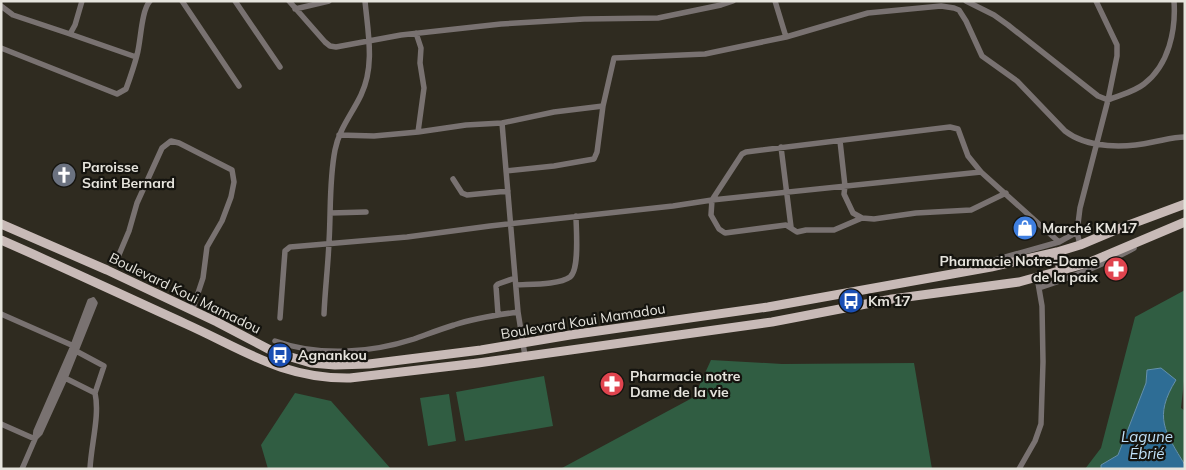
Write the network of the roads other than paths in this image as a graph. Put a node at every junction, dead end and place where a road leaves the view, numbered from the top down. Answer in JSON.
{"nodes":[{"id":1,"x":82,"y":1,"type":"edge"},
{"id":2,"x":150,"y":1,"type":"edge"},
{"id":3,"x":182,"y":1,"type":"edge"},
{"id":4,"x":235,"y":1,"type":"edge"},
{"id":5,"x":289,"y":1,"type":"edge"},
{"id":6,"x":329,"y":1,"type":"edge"},
{"id":7,"x":365,"y":1,"type":"edge"},
{"id":8,"x":733,"y":1,"type":"edge"},
{"id":9,"x":775,"y":1,"type":"edge"},
{"id":10,"x":966,"y":1,"type":"edge"},
{"id":11,"x":1096,"y":1,"type":"edge"},
{"id":12,"x":1174,"y":1,"type":"edge"},
{"id":13,"x":1,"y":6,"type":"edge"},
{"id":14,"x":295,"y":9,"type":"junction"},
{"id":15,"x":416,"y":33,"type":"junction"},
{"id":16,"x":70,"y":34,"type":"junction"},
{"id":17,"x":786,"y":37,"type":"junction"},
{"id":18,"x":370,"y":42,"type":"junction"},
{"id":19,"x":1,"y":48,"type":"edge"},
{"id":20,"x":136,"y":57,"type":"junction"},
{"id":21,"x":280,"y":67,"type":"dead end"},
{"id":22,"x":239,"y":86,"type":"dead end"},
{"id":23,"x":1108,"y":100,"type":"junction"},
{"id":24,"x":603,"y":106,"type":"junction"},
{"id":25,"x":502,"y":123,"type":"junction"},
{"id":26,"x":418,"y":132,"type":"junction"},
{"id":27,"x":339,"y":135,"type":"junction"},
{"id":28,"x":1185,"y":137,"type":"edge"},
{"id":29,"x":840,"y":142,"type":"junction"},
{"id":30,"x":1097,"y":144,"type":"junction"},
{"id":31,"x":781,"y":147,"type":"junction"},
{"id":32,"x":506,"y":171,"type":"junction"},
{"id":33,"x":981,"y":172,"type":"junction"},
{"id":34,"x":453,"y":179,"type":"dead end"},
{"id":35,"x":845,"y":186,"type":"junction"},
{"id":36,"x":508,"y":191,"type":"junction"},
{"id":37,"x":786,"y":192,"type":"junction"},
{"id":38,"x":1006,"y":193,"type":"junction"},
{"id":39,"x":712,"y":200,"type":"junction"},
{"id":40,"x":1185,"y":204,"type":"edge"},
{"id":41,"x":366,"y":212,"type":"dead end"},
{"id":42,"x":330,"y":213,"type":"junction"},
{"id":43,"x":576,"y":216,"type":"junction"},
{"id":44,"x":862,"y":218,"type":"junction"},
{"id":45,"x":1185,"y":222,"type":"edge"},
{"id":46,"x":1,"y":224,"type":"edge"},
{"id":47,"x":510,"y":224,"type":"junction"},
{"id":48,"x":791,"y":227,"type":"junction"},
{"id":49,"x":1077,"y":232,"type":"junction"},
{"id":50,"x":1157,"y":234,"type":"junction"},
{"id":51,"x":1,"y":240,"type":"edge"},
{"id":52,"x":1059,"y":242,"type":"junction"},
{"id":53,"x":330,"y":244,"type":"junction"},
{"id":54,"x":1080,"y":246,"type":"junction"},
{"id":55,"x":1057,"y":252,"type":"junction"},
{"id":56,"x":118,"y":257,"type":"dead end"},
{"id":57,"x":1061,"y":271,"type":"junction"},
{"id":58,"x":945,"y":275,"type":"junction"},
{"id":59,"x":1037,"y":278,"type":"junction"},
{"id":60,"x":516,"y":282,"type":"junction"},
{"id":61,"x":1039,"y":288,"type":"junction"},
{"id":62,"x":192,"y":311,"type":"junction"},
{"id":63,"x":518,"y":312,"type":"junction"},
{"id":64,"x":1,"y":314,"type":"edge"},
{"id":65,"x":324,"y":314,"type":"dead end"},
{"id":66,"x":498,"y":314,"type":"junction"},
{"id":67,"x":280,"y":318,"type":"dead end"},
{"id":68,"x":275,"y":341,"type":"dead end"},
{"id":69,"x":523,"y":343,"type":"junction"},
{"id":70,"x":76,"y":348,"type":"junction"},
{"id":71,"x":525,"y":356,"type":"junction"},
{"id":72,"x":65,"y":378,"type":"junction"},
{"id":73,"x":94,"y":393,"type":"junction"},
{"id":74,"x":1,"y":424,"type":"edge"},
{"id":75,"x":35,"y":439,"type":"junction"},
{"id":76,"x":22,"y":469,"type":"edge"},
{"id":77,"x":90,"y":469,"type":"edge"},
{"id":78,"x":1019,"y":469,"type":"edge"}],
"edges":[{"from":1,"to":16,"type":"street"},
{"from":2,"to":20,"type":"street"},
{"from":3,"to":22,"type":"street"},
{"from":4,"to":21,"type":"street"},
{"from":5,"to":14,"type":"street"},
{"from":6,"to":14,"type":"street"},
{"from":7,"to":18,"type":"street"},
{"from":8,"to":15,"type":"street"},
{"from":9,"to":17,"type":"street"},
{"from":10,"to":23,"type":"street"},
{"from":11,"to":23,"type":"street"},
{"from":12,"to":23,"type":"street"},
{"from":13,"to":16,"type":"street"},
{"from":14,"to":18,"type":"street"},
{"from":15,"to":18,"type":"street"},
{"from":15,"to":26,"type":"street"},
{"from":16,"to":20,"type":"street"},
{"from":17,"to":24,"type":"street"},
{"from":17,"to":30,"type":"street"},
{"from":18,"to":27,"type":"street"},
{"from":19,"to":20,"type":"street"},
{"from":23,"to":30,"type":"street"},
{"from":24,"to":25,"type":"street"},
{"from":24,"to":32,"type":"street"},
{"from":25,"to":26,"type":"street"},
{"from":25,"to":32,"type":"street"},
{"from":26,"to":27,"type":"street"},
{"from":27,"to":42,"type":"street"},
{"from":28,"to":30,"type":"street"},
{"from":29,"to":31,"type":"street"},
{"from":29,"to":33,"type":"street"},
{"from":29,"to":35,"type":"street"},
{"from":30,"to":49,"type":"street"},
{"from":31,"to":37,"type":"street"},
{"from":31,"to":39,"type":"street"},
{"from":32,"to":36,"type":"street"},
{"from":33,"to":35,"type":"street"},
{"from":33,"to":38,"type":"street"},
{"from":34,"to":36,"type":"street"},
{"from":35,"to":37,"type":"street"},
{"from":35,"to":44,"type":"street"},
{"from":36,"to":47,"type":"street"},
{"from":37,"to":39,"type":"street"},
{"from":37,"to":48,"type":"street"},
{"from":38,"to":44,"type":"street"},
{"from":38,"to":52,"type":"street"},
{"from":39,"to":43,"type":"street"},
{"from":39,"to":48,"type":"street"},
{"from":40,"to":54,"type":"main road","name":"Boulevard Koui Mamadou"},
{"from":41,"to":42,"type":"street"},
{"from":42,"to":53,"type":"street"},
{"from":43,"to":47,"type":"street"},
{"from":43,"to":60,"type":"street"},
{"from":44,"to":48,"type":"street"},
{"from":45,"to":50,"type":"main road","name":"Boulevard Koui Mamadou"},
{"from":46,"to":62,"type":"main road","name":"Boulevard Koui Mamadou"},
{"from":47,"to":53,"type":"street"},
{"from":47,"to":60,"type":"street"},
{"from":49,"to":52,"type":"street"},
{"from":49,"to":54,"type":"street"},
{"from":50,"to":57,"type":"main road","name":"Boulevard Koui Mamadou"},
{"from":50,"to":61,"type":"street"},
{"from":51,"to":71,"type":"main road","name":"Boulevard Koui Mamadou"},
{"from":52,"to":58,"type":"street"},
{"from":53,"to":65,"type":"street"},
{"from":53,"to":67,"type":"street"},
{"from":54,"to":55,"type":"main road","name":"Boulevard Koui Mamadou"},
{"from":55,"to":57,"type":"main road"},
{"from":55,"to":58,"type":"main road","name":"Boulevard Koui Mamadou"},
{"from":56,"to":62,"type":"street"},
{"from":57,"to":59,"type":"main road","name":"Boulevard Koui Mamadou"},
{"from":58,"to":69,"type":"main road","name":"Boulevard Koui Mamadou"},
{"from":59,"to":61,"type":"street"},
{"from":59,"to":71,"type":"main road","name":"Boulevard Koui Mamadou"},
{"from":60,"to":63,"type":"street"},
{"from":60,"to":66,"type":"street"},
{"from":61,"to":78,"type":"street"},
{"from":62,"to":69,"type":"main road","name":"Boulevard Koui Mamadou"},
{"from":63,"to":66,"type":"street"},
{"from":63,"to":69,"type":"street"},
{"from":64,"to":70,"type":"street"},
{"from":66,"to":68,"type":"street"},
{"from":69,"to":71,"type":"street"},
{"from":70,"to":70,"type":"street"},
{"from":70,"to":72,"type":"street"},
{"from":70,"to":73,"type":"street"},
{"from":70,"to":75,"type":"street"},
{"from":72,"to":73,"type":"street"},
{"from":72,"to":75,"type":"street"},
{"from":73,"to":77,"type":"street"},
{"from":74,"to":75,"type":"street"},
{"from":75,"to":76,"type":"street"}]}
